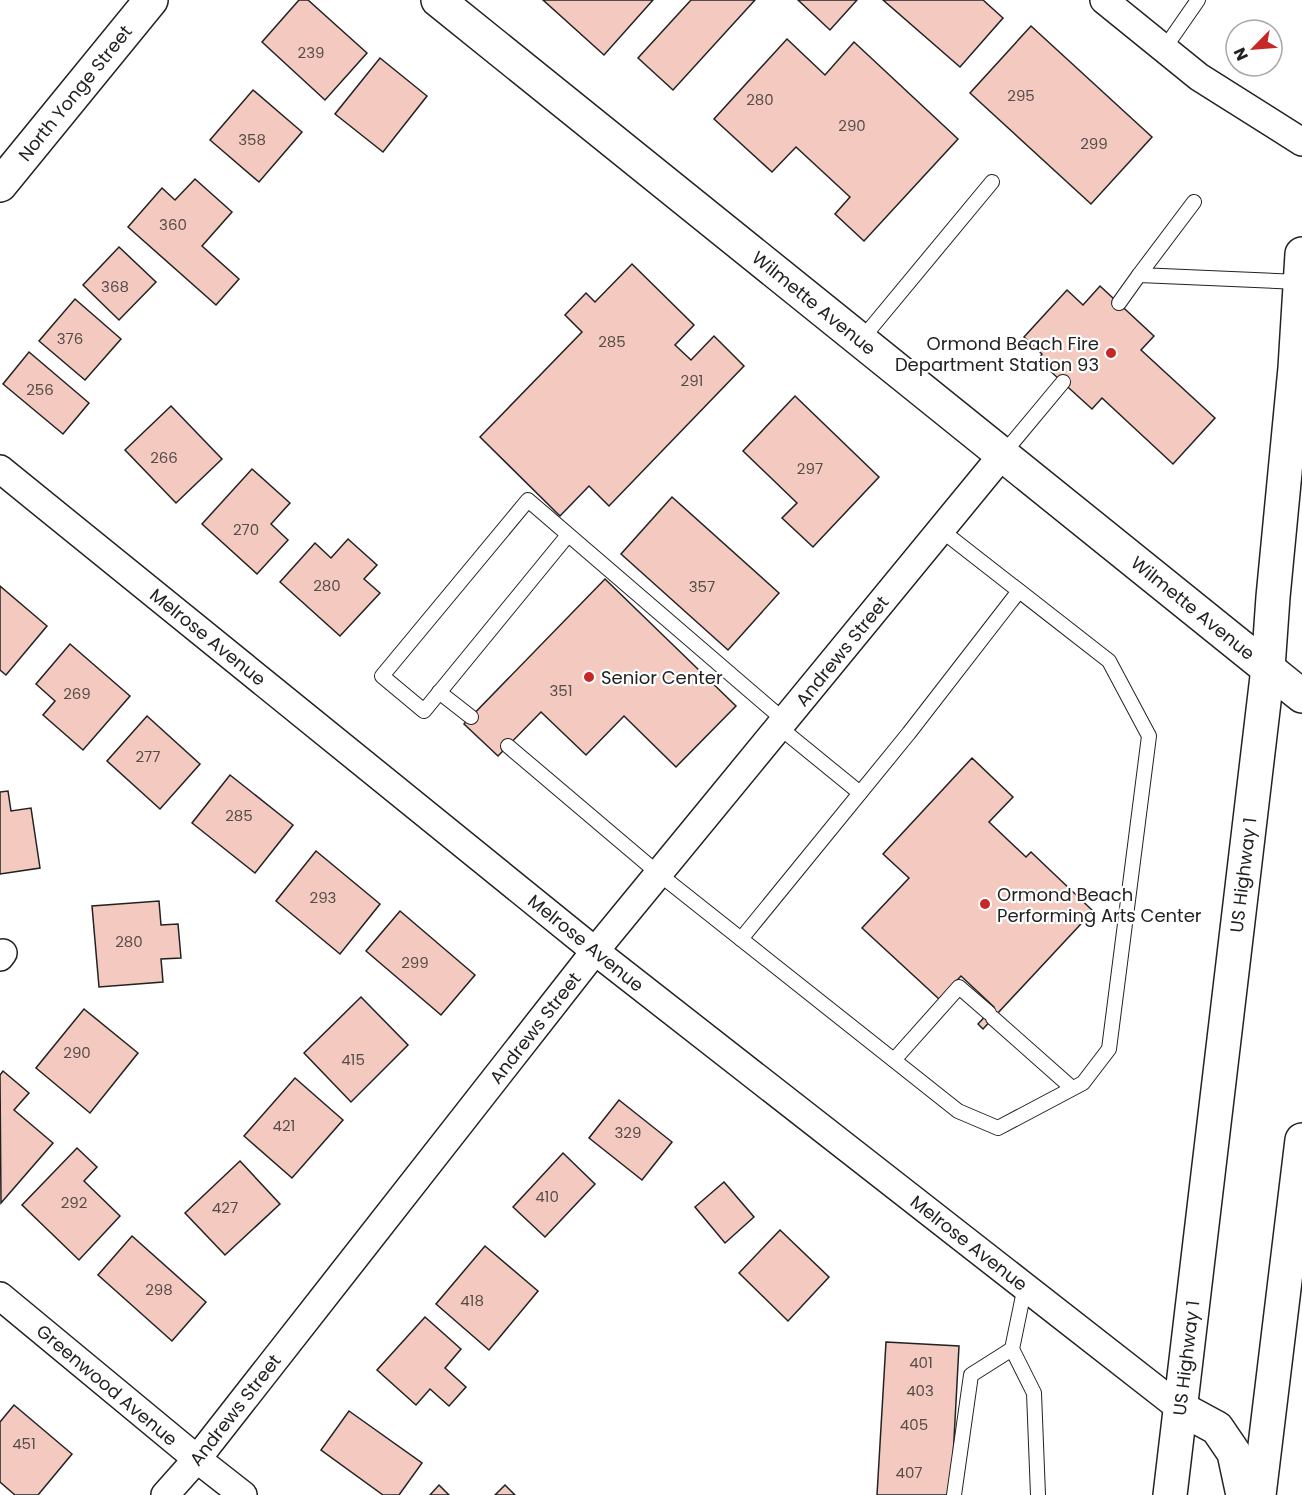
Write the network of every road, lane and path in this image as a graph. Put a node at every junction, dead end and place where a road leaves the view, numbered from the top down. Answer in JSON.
{"nodes":[{"id":1,"x":151,"y":0,"type":"edge"},
{"id":2,"x":438,"y":0,"type":"edge"},
{"id":3,"x":1104,"y":0,"type":"edge"},
{"id":4,"x":1198,"y":0,"type":"edge"},
{"id":5,"x":1164,"y":49,"type":"junction"},
{"id":6,"x":1302,"y":142,"type":"edge"},
{"id":7,"x":992,"y":182,"type":"dead end"},
{"id":8,"x":0,"y":185,"type":"edge"},
{"id":9,"x":1194,"y":202,"type":"dead end"},
{"id":10,"x":1301,"y":268,"type":"edge"},
{"id":11,"x":1139,"y":274,"type":"junction"},
{"id":12,"x":1119,"y":303,"type":"dead end"},
{"id":13,"x":861,"y":340,"type":"junction"},
{"id":14,"x":1063,"y":382,"type":"dead end"},
{"id":15,"x":1003,"y":454,"type":"junction"},
{"id":16,"x":0,"y":469,"type":"edge"},
{"id":17,"x":941,"y":530,"type":"junction"},
{"id":18,"x":568,"y":536,"type":"junction"},
{"id":19,"x":1019,"y":591,"type":"junction"},
{"id":20,"x":1268,"y":668,"type":"junction"},
{"id":21,"x":439,"y":692,"type":"junction"},
{"id":22,"x":1302,"y":696,"type":"edge"},
{"id":23,"x":471,"y":717,"type":"dead end"},
{"id":24,"x":782,"y":724,"type":"junction"},
{"id":25,"x":508,"y":746,"type":"dead end"},
{"id":26,"x":860,"y":793,"type":"junction"},
{"id":27,"x":659,"y":874,"type":"junction"},
{"id":28,"x":741,"y":939,"type":"junction"},
{"id":29,"x":596,"y":951,"type":"junction"},
{"id":30,"x":894,"y":1060,"type":"junction"},
{"id":31,"x":1078,"y":1085,"type":"junction"},
{"id":32,"x":1302,"y":1140,"type":"edge"},
{"id":33,"x":1025,"y":1286,"type":"junction"},
{"id":34,"x":0,"y":1296,"type":"edge"},
{"id":35,"x":1012,"y":1349,"type":"junction"},
{"id":36,"x":1180,"y":1407,"type":"junction"},
{"id":37,"x":196,"y":1459,"type":"junction"},
{"id":38,"x":165,"y":1495,"type":"edge"},
{"id":39,"x":243,"y":1495,"type":"edge"},
{"id":40,"x":954,"y":1495,"type":"edge"},
{"id":41,"x":1038,"y":1495,"type":"edge"},
{"id":42,"x":1170,"y":1495,"type":"edge"},
{"id":43,"x":1244,"y":1495,"type":"edge"},
{"id":44,"x":1259,"y":1495,"type":"edge"}],
"edges":[{"from":1,"to":8,"type":"main road","name":"North Yonge Street"},
{"from":2,"to":13,"type":"main road","name":"Wilmette Avenue"},
{"from":3,"to":5,"type":"street"},
{"from":4,"to":5,"type":"lane"},
{"from":5,"to":6,"type":"street"},
{"from":7,"to":13,"type":"lane"},
{"from":9,"to":11,"type":"lane"},
{"from":10,"to":11,"type":"lane"},
{"from":10,"to":20,"type":"main road","name":"US Highway 1"},
{"from":11,"to":12,"type":"lane"},
{"from":13,"to":15,"type":"main road","name":"Wilmette Avenue"},
{"from":14,"to":15,"type":"lane"},
{"from":15,"to":17,"type":"street","name":"Andrews Street"},
{"from":15,"to":20,"type":"main road","name":"Wilmette Avenue"},
{"from":16,"to":29,"type":"street","name":"Melrose Avenue"},
{"from":17,"to":19,"type":"lane"},
{"from":17,"to":24,"type":"street","name":"Andrews Street"},
{"from":18,"to":21,"type":"lane"},
{"from":18,"to":21,"type":"lane"},
{"from":18,"to":24,"type":"lane"},
{"from":19,"to":26,"type":"lane"},
{"from":19,"to":31,"type":"lane"},
{"from":20,"to":22,"type":"main road","name":"Wilmette Avenue"},
{"from":20,"to":36,"type":"main road","name":"US Highway 1"},
{"from":21,"to":23,"type":"lane"},
{"from":24,"to":26,"type":"lane"},
{"from":24,"to":27,"type":"street","name":"Andrews Street"},
{"from":25,"to":27,"type":"lane"},
{"from":26,"to":28,"type":"lane"},
{"from":27,"to":28,"type":"lane"},
{"from":27,"to":29,"type":"street","name":"Andrews Street"},
{"from":28,"to":30,"type":"lane"},
{"from":29,"to":33,"type":"street","name":"Melrose Avenue"},
{"from":29,"to":37,"type":"street","name":"Andrews Street"},
{"from":30,"to":31,"type":"lane"},
{"from":30,"to":31,"type":"lane"},
{"from":32,"to":44,"type":"main road"},
{"from":33,"to":35,"type":"lane"},
{"from":33,"to":36,"type":"street","name":"Melrose Avenue"},
{"from":34,"to":37,"type":"street","name":"Greenwood Avenue"},
{"from":35,"to":40,"type":"lane"},
{"from":35,"to":41,"type":"lane"},
{"from":36,"to":42,"type":"main road","name":"US Highway 1"},
{"from":36,"to":43,"type":"main road"},
{"from":37,"to":38,"type":"street","name":"Andrews Street"},
{"from":37,"to":39,"type":"street","name":"Greenwood Avenue"}]}
